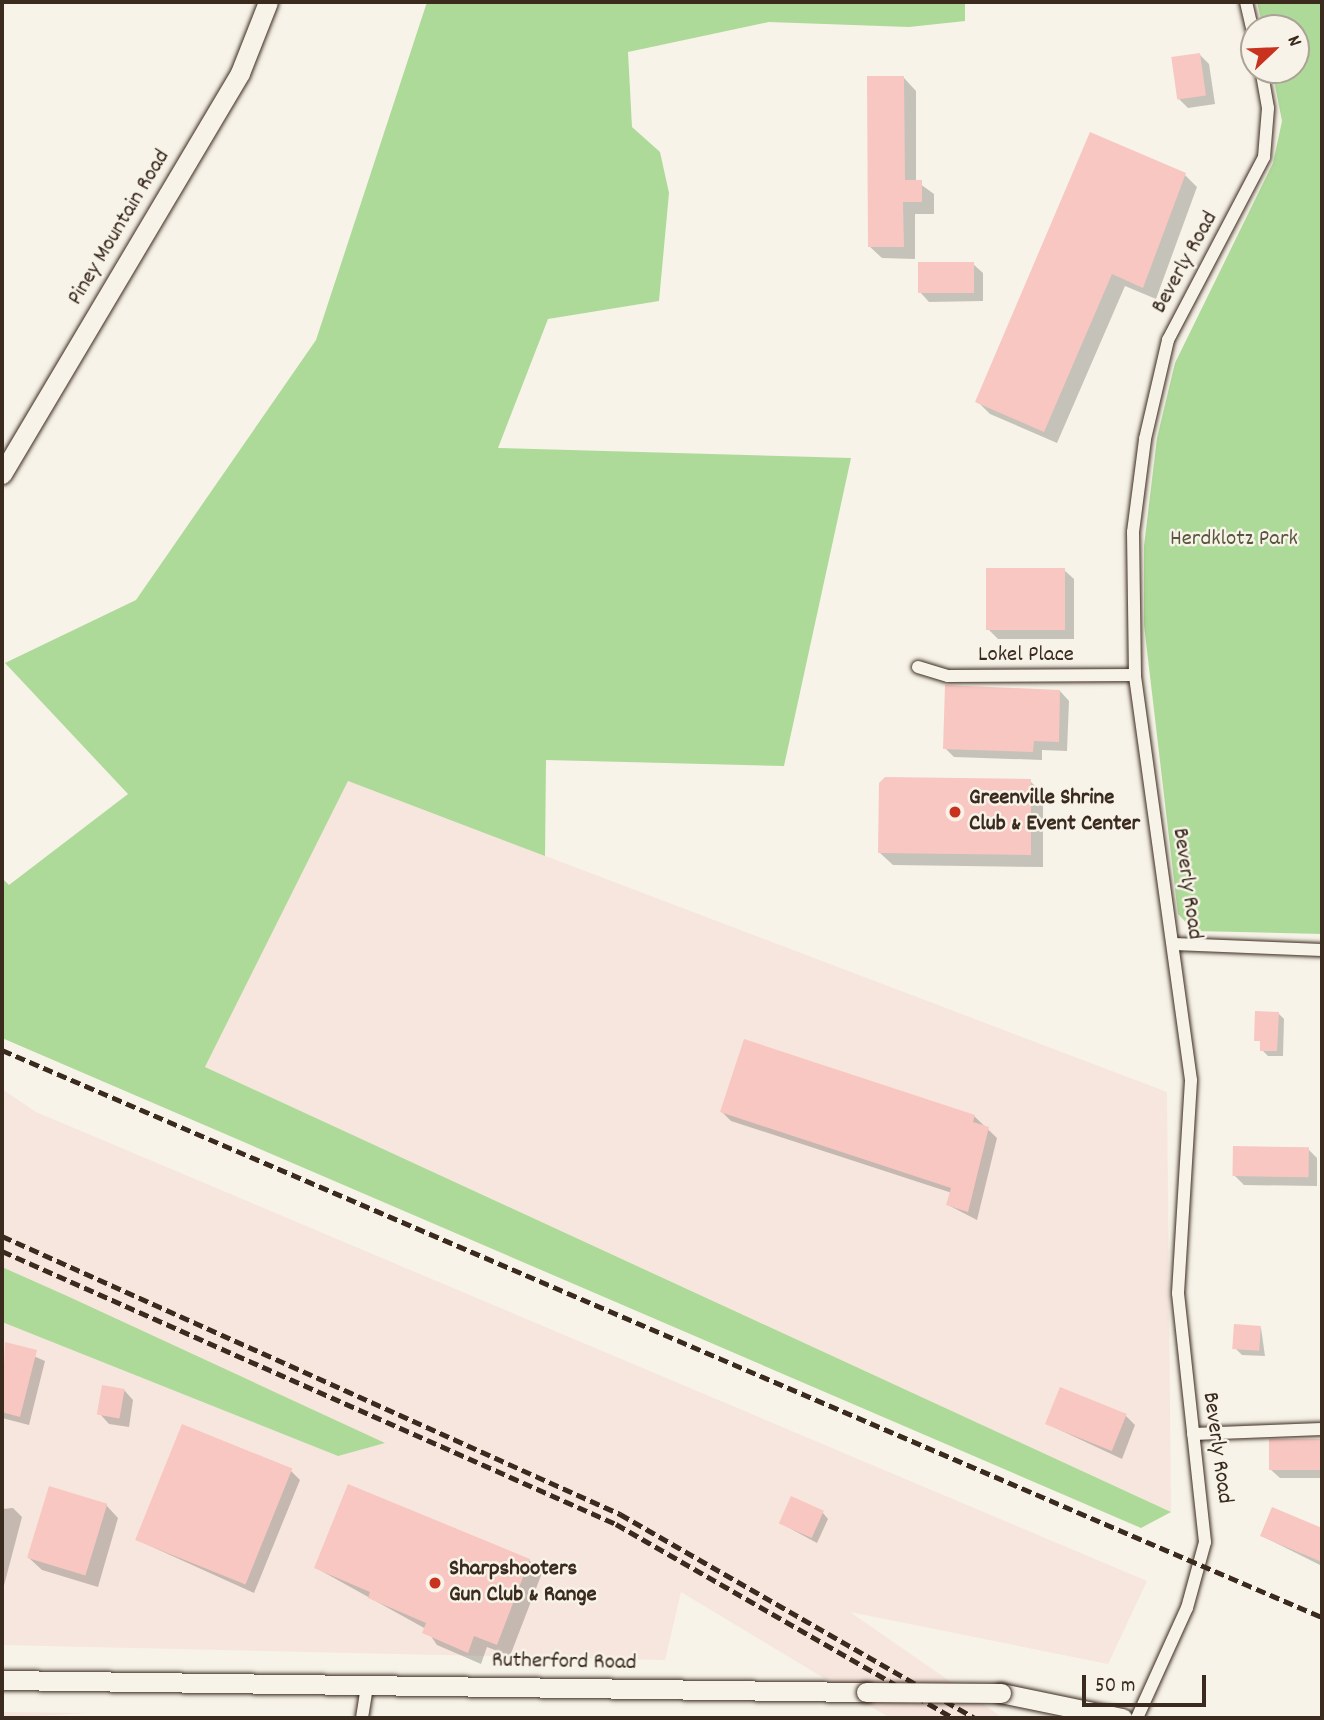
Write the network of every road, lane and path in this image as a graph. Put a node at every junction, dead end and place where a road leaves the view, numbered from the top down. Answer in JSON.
{"nodes":[{"id":1,"x":268,"y":2,"type":"edge"},
{"id":2,"x":1264,"y":84,"type":"edge"},
{"id":3,"x":2,"y":474,"type":"edge"},
{"id":4,"x":918,"y":667,"type":"dead end"},
{"id":5,"x":1135,"y":675,"type":"junction"},
{"id":6,"x":1174,"y":944,"type":"junction"},
{"id":7,"x":1322,"y":950,"type":"edge"},
{"id":8,"x":1322,"y":1429,"type":"edge"},
{"id":9,"x":1193,"y":1434,"type":"junction"},
{"id":10,"x":2,"y":1680,"type":"edge"},
{"id":11,"x":367,"y":1686,"type":"junction"},
{"id":12,"x":362,"y":1718,"type":"edge"},
{"id":13,"x":1122,"y":1718,"type":"edge"},
{"id":14,"x":1137,"y":1718,"type":"edge"}],
"edges":[{"from":1,"to":3,"type":"street","name":"Piney Mountain Road"},
{"from":2,"to":5,"type":"street","name":"Beverly Road"},
{"from":4,"to":5,"type":"street","name":"Lokel Place"},
{"from":5,"to":6,"type":"street","name":"Beverly Road"},
{"from":6,"to":7,"type":"street"},
{"from":6,"to":9,"type":"street","name":"Beverly Road"},
{"from":8,"to":9,"type":"street"},
{"from":9,"to":14,"type":"street","name":"Beverly Road"},
{"from":10,"to":11,"type":"street","name":"Rutherford Road"},
{"from":11,"to":12,"type":"street"},
{"from":11,"to":13,"type":"street","name":"Rutherford Road","bridge":true}]}
